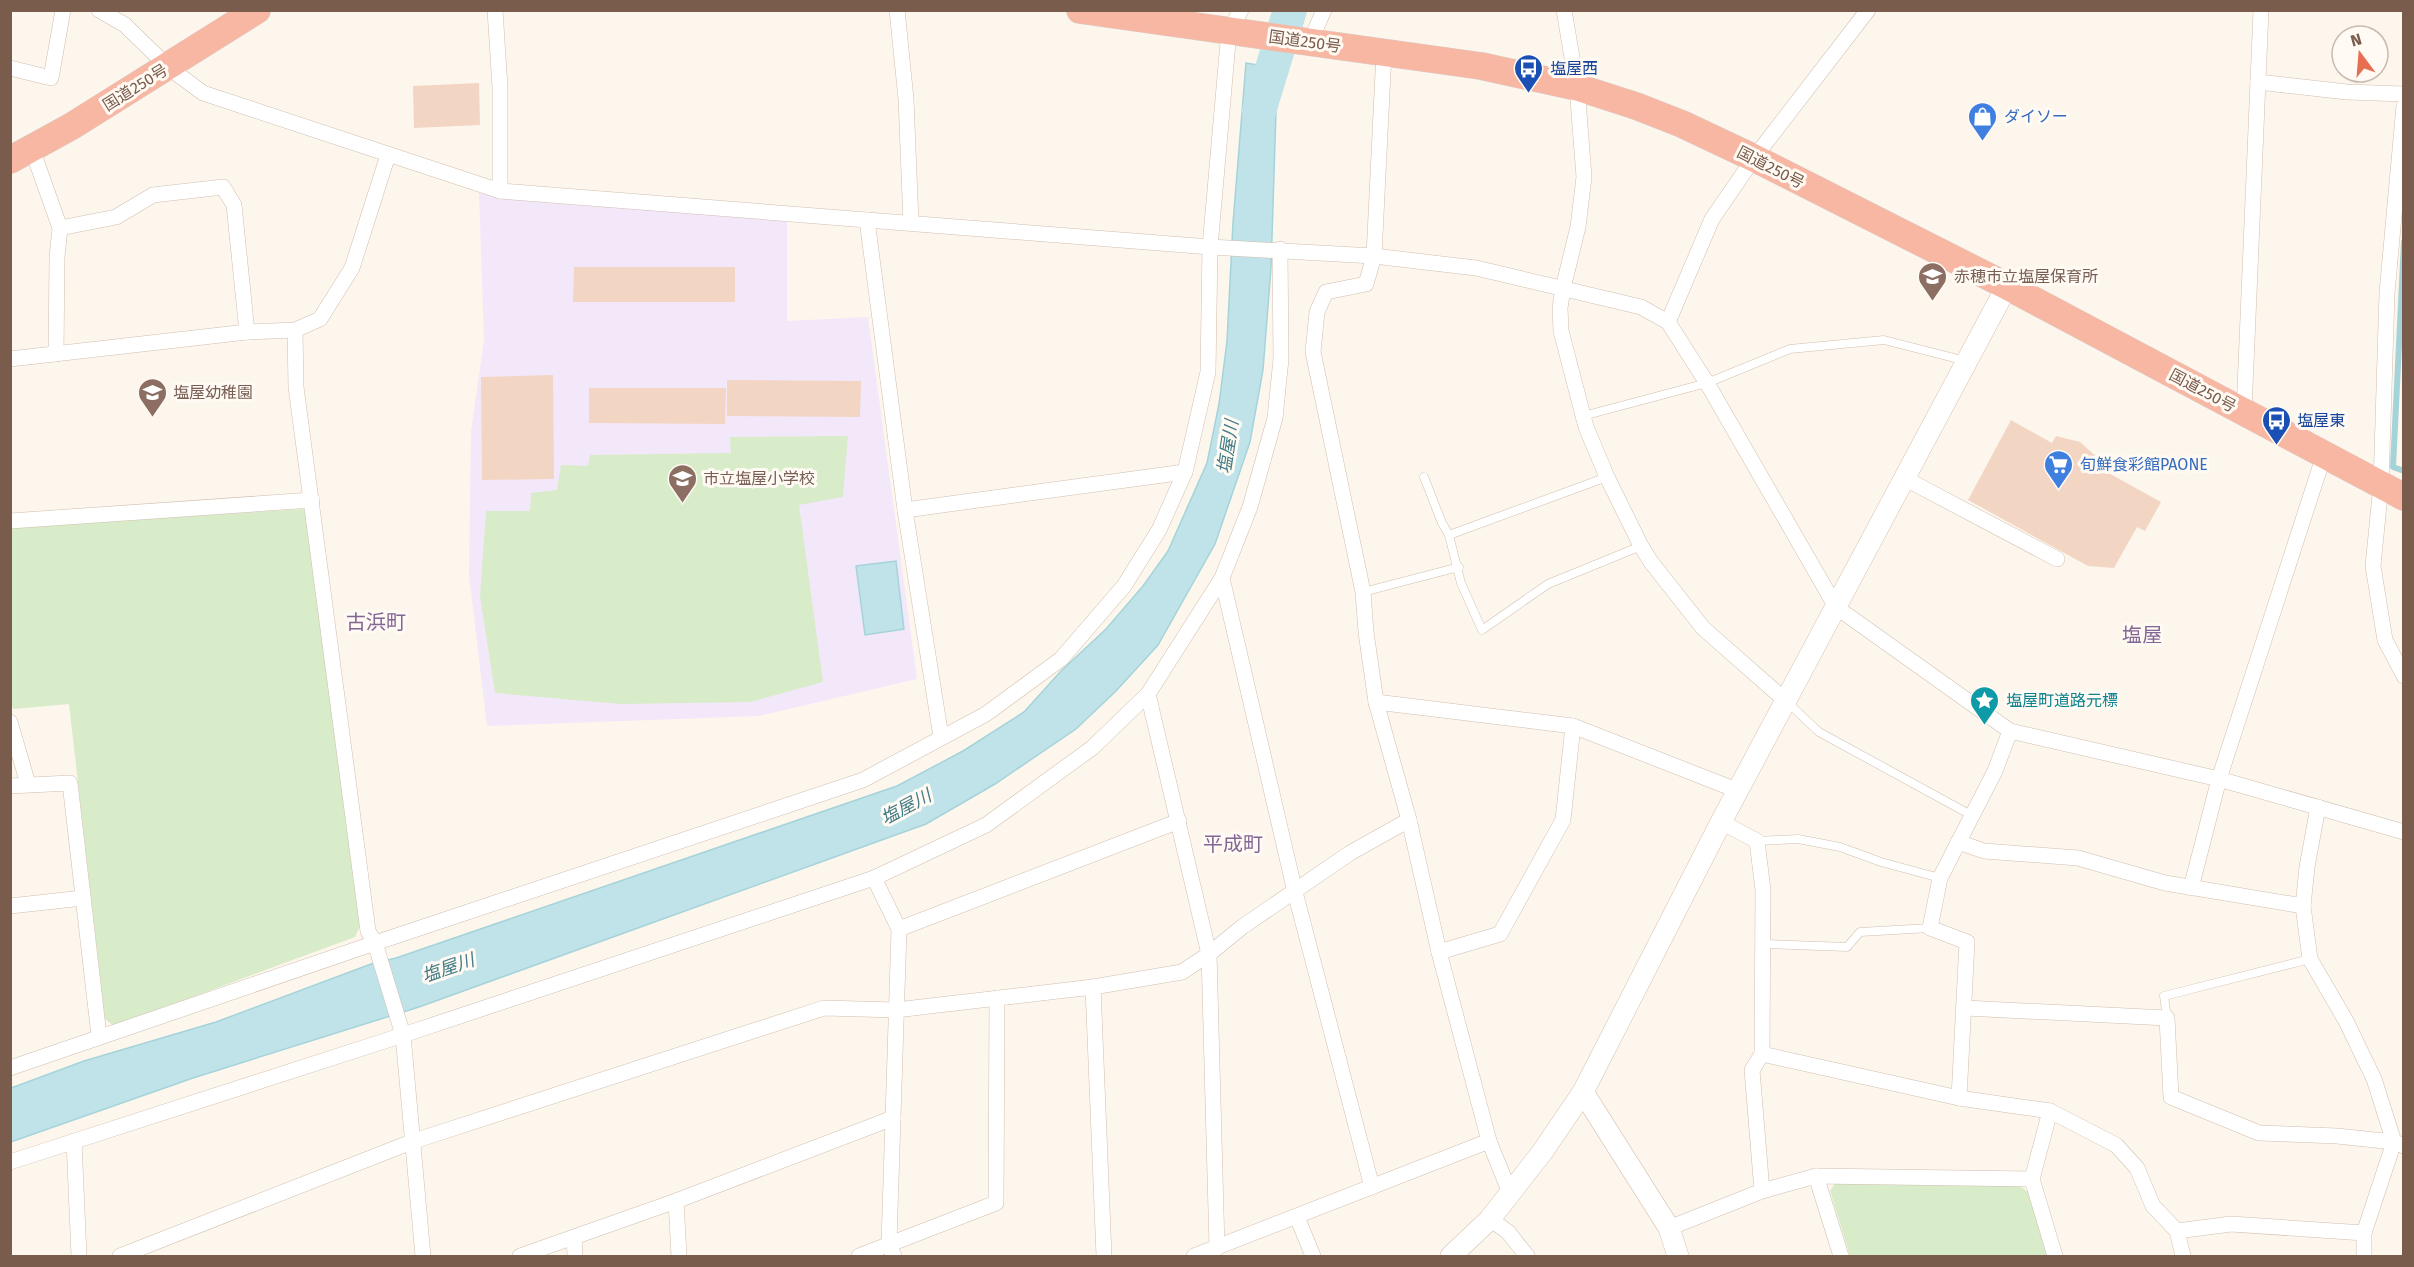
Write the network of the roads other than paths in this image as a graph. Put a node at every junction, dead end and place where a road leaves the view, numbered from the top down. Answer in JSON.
{"nodes":[{"id":1,"x":63,"y":10,"type":"edge"},
{"id":2,"x":99,"y":10,"type":"edge"},
{"id":3,"x":257,"y":10,"type":"edge"},
{"id":4,"x":495,"y":10,"type":"edge"},
{"id":5,"x":897,"y":10,"type":"edge"},
{"id":6,"x":1080,"y":10,"type":"edge"},
{"id":7,"x":1324,"y":10,"type":"edge"},
{"id":8,"x":1564,"y":10,"type":"edge"},
{"id":9,"x":1868,"y":10,"type":"edge"},
{"id":10,"x":2261,"y":10,"type":"edge"},
{"id":11,"x":1235,"y":21,"type":"edge"},
{"id":12,"x":1310,"y":42,"type":"junction"},
{"id":13,"x":1384,"y":52,"type":"junction"},
{"id":14,"x":168,"y":67,"type":"junction"},
{"id":15,"x":10,"y":68,"type":"edge"},
{"id":16,"x":2258,"y":82,"type":"junction"},
{"id":17,"x":1577,"y":87,"type":"junction"},
{"id":18,"x":2403,"y":94,"type":"edge"},
{"id":19,"x":2403,"y":106,"type":"edge"},
{"id":20,"x":21,"y":155,"type":"edge"},
{"id":21,"x":388,"y":155,"type":"junction"},
{"id":22,"x":1754,"y":158,"type":"junction"},
{"id":23,"x":500,"y":191,"type":"junction"},
{"id":24,"x":867,"y":220,"type":"junction"},
{"id":25,"x":911,"y":223,"type":"junction"},
{"id":26,"x":60,"y":228,"type":"junction"},
{"id":27,"x":1210,"y":247,"type":"junction"},
{"id":28,"x":1280,"y":249,"type":"junction"},
{"id":29,"x":1374,"y":256,"type":"junction"},
{"id":30,"x":2007,"y":286,"type":"junction"},
{"id":31,"x":1563,"y":288,"type":"junction"},
{"id":32,"x":1668,"y":322,"type":"junction"},
{"id":33,"x":295,"y":330,"type":"junction"},
{"id":34,"x":247,"y":332,"type":"junction"},
{"id":35,"x":56,"y":354,"type":"junction"},
{"id":36,"x":10,"y":359,"type":"edge"},
{"id":37,"x":1966,"y":361,"type":"junction"},
{"id":38,"x":1707,"y":382,"type":"junction"},
{"id":39,"x":2244,"y":412,"type":"junction"},
{"id":40,"x":1583,"y":416,"type":"junction"},
{"id":41,"x":2324,"y":455,"type":"junction"},
{"id":42,"x":1185,"y":472,"type":"junction"},
{"id":43,"x":1424,"y":477,"type":"dead end"},
{"id":44,"x":1607,"y":477,"type":"junction"},
{"id":45,"x":1904,"y":478,"type":"junction"},
{"id":46,"x":2392,"y":490,"type":"edge"},
{"id":47,"x":312,"y":500,"type":"junction"},
{"id":48,"x":905,"y":510,"type":"junction"},
{"id":49,"x":10,"y":521,"type":"edge"},
{"id":50,"x":1449,"y":535,"type":"junction"},
{"id":51,"x":1641,"y":546,"type":"junction"},
{"id":52,"x":2057,"y":559,"type":"dead end"},
{"id":53,"x":1459,"y":567,"type":"junction"},
{"id":54,"x":1222,"y":578,"type":"junction"},
{"id":55,"x":1363,"y":592,"type":"junction"},
{"id":56,"x":1836,"y":607,"type":"junction"},
{"id":57,"x":2403,"y":676,"type":"edge"},
{"id":58,"x":1148,"y":694,"type":"junction"},
{"id":59,"x":1786,"y":701,"type":"junction"},
{"id":60,"x":1376,"y":702,"type":"junction"},
{"id":61,"x":10,"y":722,"type":"edge"},
{"id":62,"x":1573,"y":726,"type":"junction"},
{"id":63,"x":2010,"y":731,"type":"junction"},
{"id":64,"x":941,"y":738,"type":"junction"},
{"id":65,"x":2219,"y":779,"type":"junction"},
{"id":66,"x":28,"y":784,"type":"junction"},
{"id":67,"x":10,"y":786,"type":"edge"},
{"id":68,"x":1739,"y":791,"type":"junction"},
{"id":69,"x":2318,"y":807,"type":"junction"},
{"id":70,"x":1971,"y":814,"type":"junction"},
{"id":71,"x":1409,"y":820,"type":"junction"},
{"id":72,"x":1179,"y":821,"type":"junction"},
{"id":73,"x":1721,"y":822,"type":"junction"},
{"id":74,"x":2403,"y":832,"type":"edge"},
{"id":75,"x":1757,"y":841,"type":"junction"},
{"id":76,"x":1958,"y":842,"type":"junction"},
{"id":77,"x":874,"y":878,"type":"junction"},
{"id":78,"x":1940,"y":878,"type":"junction"},
{"id":79,"x":2191,"y":888,"type":"junction"},
{"id":80,"x":1295,"y":892,"type":"junction"},
{"id":81,"x":83,"y":898,"type":"junction"},
{"id":82,"x":10,"y":906,"type":"edge"},
{"id":83,"x":2303,"y":906,"type":"junction"},
{"id":84,"x":1930,"y":928,"type":"junction"},
{"id":85,"x":899,"y":929,"type":"junction"},
{"id":86,"x":375,"y":943,"type":"junction"},
{"id":87,"x":1763,"y":944,"type":"junction"},
{"id":88,"x":1439,"y":952,"type":"junction"},
{"id":89,"x":1209,"y":954,"type":"junction"},
{"id":90,"x":2310,"y":959,"type":"junction"},
{"id":91,"x":1093,"y":987,"type":"junction"},
{"id":92,"x":997,"y":998,"type":"junction"},
{"id":93,"x":1965,"y":1008,"type":"junction"},
{"id":94,"x":896,"y":1010,"type":"junction"},
{"id":95,"x":2167,"y":1018,"type":"junction"},
{"id":96,"x":403,"y":1035,"type":"junction"},
{"id":97,"x":99,"y":1036,"type":"junction"},
{"id":98,"x":1762,"y":1054,"type":"junction"},
{"id":99,"x":10,"y":1068,"type":"edge"},
{"id":100,"x":1583,"y":1092,"type":"junction"},
{"id":101,"x":1959,"y":1098,"type":"junction"},
{"id":102,"x":2050,"y":1111,"type":"junction"},
{"id":103,"x":893,"y":1118,"type":"junction"},
{"id":104,"x":74,"y":1141,"type":"junction"},
{"id":105,"x":414,"y":1141,"type":"junction"},
{"id":106,"x":1489,"y":1141,"type":"junction"},
{"id":107,"x":2399,"y":1144,"type":"edge"},
{"id":108,"x":10,"y":1162,"type":"edge"},
{"id":109,"x":1816,"y":1176,"type":"junction"},
{"id":110,"x":2032,"y":1179,"type":"junction"},
{"id":111,"x":1372,"y":1187,"type":"junction"},
{"id":112,"x":1762,"y":1191,"type":"junction"},
{"id":113,"x":1510,"y":1193,"type":"junction"},
{"id":114,"x":676,"y":1201,"type":"junction"},
{"id":115,"x":1296,"y":1217,"type":"junction"},
{"id":116,"x":1490,"y":1219,"type":"junction"},
{"id":117,"x":1669,"y":1228,"type":"junction"},
{"id":118,"x":2177,"y":1231,"type":"junction"},
{"id":119,"x":2364,"y":1233,"type":"junction"},
{"id":120,"x":574,"y":1237,"type":"junction"},
{"id":121,"x":1217,"y":1248,"type":"junction"},
{"id":122,"x":892,"y":1250,"type":"edge"},
{"id":123,"x":79,"y":1257,"type":"edge"},
{"id":124,"x":120,"y":1257,"type":"edge"},
{"id":125,"x":423,"y":1257,"type":"edge"},
{"id":126,"x":520,"y":1257,"type":"edge"},
{"id":127,"x":575,"y":1257,"type":"edge"},
{"id":128,"x":679,"y":1257,"type":"edge"},
{"id":129,"x":859,"y":1257,"type":"edge"},
{"id":130,"x":1104,"y":1257,"type":"edge"},
{"id":131,"x":1194,"y":1257,"type":"edge"},
{"id":132,"x":1313,"y":1257,"type":"edge"},
{"id":133,"x":1451,"y":1257,"type":"edge"},
{"id":134,"x":1527,"y":1257,"type":"edge"},
{"id":135,"x":1678,"y":1257,"type":"edge"},
{"id":136,"x":1841,"y":1257,"type":"edge"},
{"id":137,"x":2055,"y":1257,"type":"edge"},
{"id":138,"x":2183,"y":1257,"type":"edge"},
{"id":139,"x":2364,"y":1257,"type":"edge"}],
"edges":[{"from":1,"to":15,"type":"street"},
{"from":2,"to":14,"type":"street"},
{"from":3,"to":14,"type":"highway","name":"国道250号"},
{"from":4,"to":23,"type":"street"},
{"from":5,"to":25,"type":"street"},
{"from":6,"to":11,"type":"highway","name":"国道250号"},
{"from":7,"to":12,"type":"street"},
{"from":8,"to":17,"type":"street"},
{"from":9,"to":22,"type":"street"},
{"from":10,"to":16,"type":"street"},
{"from":11,"to":12,"type":"highway","name":"国道250号"},
{"from":11,"to":27,"type":"street"},
{"from":12,"to":13,"type":"highway","name":"国道250号"},
{"from":13,"to":17,"type":"highway","name":"国道250号"},
{"from":13,"to":29,"type":"street"},
{"from":14,"to":20,"type":"highway","name":"国道250号"},
{"from":14,"to":21,"type":"street"},
{"from":16,"to":18,"type":"street"},
{"from":16,"to":39,"type":"street"},
{"from":17,"to":22,"type":"highway","name":"国道250号"},
{"from":17,"to":31,"type":"street"},
{"from":19,"to":46,"type":"street"},
{"from":20,"to":26,"type":"street"},
{"from":21,"to":23,"type":"street"},
{"from":21,"to":33,"type":"street"},
{"from":22,"to":30,"type":"highway","name":"国道250号"},
{"from":22,"to":32,"type":"street"},
{"from":23,"to":24,"type":"street"},
{"from":24,"to":25,"type":"street"},
{"from":24,"to":48,"type":"street"},
{"from":25,"to":27,"type":"street"},
{"from":26,"to":34,"type":"street"},
{"from":26,"to":35,"type":"street"},
{"from":27,"to":28,"type":"street"},
{"from":27,"to":42,"type":"street"},
{"from":28,"to":29,"type":"street"},
{"from":28,"to":54,"type":"street"},
{"from":29,"to":31,"type":"street"},
{"from":29,"to":55,"type":"street"},
{"from":30,"to":37,"type":"street"},
{"from":30,"to":39,"type":"highway","name":"国道250号"},
{"from":31,"to":32,"type":"street"},
{"from":31,"to":40,"type":"street"},
{"from":32,"to":38,"type":"street"},
{"from":33,"to":34,"type":"street"},
{"from":33,"to":47,"type":"street"},
{"from":34,"to":35,"type":"street"},
{"from":35,"to":36,"type":"street"},
{"from":37,"to":38,"type":"lane"},
{"from":37,"to":45,"type":"street"},
{"from":38,"to":40,"type":"lane"},
{"from":38,"to":56,"type":"street"},
{"from":39,"to":41,"type":"highway","name":"国道250号"},
{"from":40,"to":44,"type":"street"},
{"from":41,"to":46,"type":"highway","name":"国道250号"},
{"from":41,"to":65,"type":"street"},
{"from":42,"to":48,"type":"street"},
{"from":42,"to":64,"type":"street"},
{"from":43,"to":50,"type":"lane"},
{"from":44,"to":50,"type":"lane"},
{"from":44,"to":51,"type":"street"},
{"from":45,"to":52,"type":"street"},
{"from":45,"to":56,"type":"street"},
{"from":46,"to":57,"type":"street"},
{"from":47,"to":49,"type":"street"},
{"from":47,"to":86,"type":"street"},
{"from":48,"to":64,"type":"street"},
{"from":50,"to":53,"type":"lane"},
{"from":51,"to":53,"type":"lane"},
{"from":51,"to":59,"type":"street"},
{"from":53,"to":55,"type":"lane"},
{"from":54,"to":58,"type":"street"},
{"from":54,"to":80,"type":"street"},
{"from":55,"to":60,"type":"street"},
{"from":56,"to":59,"type":"street"},
{"from":56,"to":63,"type":"street"},
{"from":58,"to":72,"type":"street"},
{"from":58,"to":77,"type":"street"},
{"from":59,"to":68,"type":"street"},
{"from":59,"to":70,"type":"lane"},
{"from":60,"to":62,"type":"street"},
{"from":60,"to":71,"type":"street"},
{"from":61,"to":66,"type":"street"},
{"from":62,"to":68,"type":"street"},
{"from":62,"to":88,"type":"street"},
{"from":63,"to":65,"type":"street"},
{"from":63,"to":70,"type":"street"},
{"from":64,"to":86,"type":"street"},
{"from":65,"to":69,"type":"street"},
{"from":65,"to":79,"type":"street"},
{"from":66,"to":67,"type":"street"},
{"from":66,"to":81,"type":"street"},
{"from":68,"to":73,"type":"street"},
{"from":69,"to":74,"type":"street"},
{"from":69,"to":83,"type":"street"},
{"from":70,"to":76,"type":"street"},
{"from":71,"to":80,"type":"street"},
{"from":71,"to":88,"type":"street"},
{"from":72,"to":85,"type":"street"},
{"from":72,"to":89,"type":"street"},
{"from":73,"to":75,"type":"street"},
{"from":73,"to":100,"type":"street"},
{"from":75,"to":78,"type":"lane"},
{"from":75,"to":87,"type":"street"},
{"from":76,"to":78,"type":"street"},
{"from":76,"to":79,"type":"street"},
{"from":77,"to":85,"type":"street"},
{"from":77,"to":96,"type":"street"},
{"from":78,"to":84,"type":"street"},
{"from":79,"to":83,"type":"street"},
{"from":80,"to":89,"type":"street"},
{"from":80,"to":111,"type":"street"},
{"from":81,"to":82,"type":"street"},
{"from":81,"to":97,"type":"street"},
{"from":83,"to":90,"type":"street"},
{"from":84,"to":87,"type":"lane"},
{"from":84,"to":93,"type":"street"},
{"from":85,"to":94,"type":"street"},
{"from":86,"to":96,"type":"street"},
{"from":86,"to":97,"type":"street"},
{"from":87,"to":98,"type":"street"},
{"from":88,"to":106,"type":"street"},
{"from":89,"to":91,"type":"street"},
{"from":89,"to":121,"type":"street"},
{"from":90,"to":95,"type":"lane"},
{"from":90,"to":107,"type":"street"},
{"from":91,"to":92,"type":"street"},
{"from":91,"to":130,"type":"street"},
{"from":92,"to":94,"type":"street"},
{"from":92,"to":122,"type":"street"},
{"from":93,"to":95,"type":"street"},
{"from":93,"to":101,"type":"street"},
{"from":94,"to":103,"type":"street"},
{"from":94,"to":105,"type":"street"},
{"from":95,"to":107,"type":"street"},
{"from":96,"to":104,"type":"street"},
{"from":96,"to":105,"type":"street"},
{"from":97,"to":99,"type":"street"},
{"from":98,"to":101,"type":"street"},
{"from":98,"to":112,"type":"street"},
{"from":100,"to":113,"type":"street"},
{"from":100,"to":117,"type":"street"},
{"from":101,"to":102,"type":"street"},
{"from":102,"to":110,"type":"street"},
{"from":102,"to":118,"type":"street"},
{"from":103,"to":114,"type":"street"},
{"from":103,"to":122,"type":"street"},
{"from":104,"to":108,"type":"street"},
{"from":104,"to":123,"type":"street"},
{"from":105,"to":124,"type":"street"},
{"from":105,"to":125,"type":"street"},
{"from":106,"to":111,"type":"street"},
{"from":106,"to":113,"type":"street"},
{"from":107,"to":119,"type":"street"},
{"from":109,"to":110,"type":"street"},
{"from":109,"to":112,"type":"street"},
{"from":109,"to":136,"type":"street"},
{"from":110,"to":137,"type":"street"},
{"from":111,"to":115,"type":"street"},
{"from":112,"to":117,"type":"street"},
{"from":113,"to":116,"type":"street"},
{"from":114,"to":120,"type":"street"},
{"from":114,"to":128,"type":"street"},
{"from":115,"to":121,"type":"street"},
{"from":115,"to":132,"type":"street"},
{"from":116,"to":133,"type":"street"},
{"from":116,"to":134,"type":"street"},
{"from":117,"to":135,"type":"street"},
{"from":118,"to":119,"type":"street"},
{"from":118,"to":138,"type":"street"},
{"from":119,"to":139,"type":"street"},
{"from":120,"to":126,"type":"street"},
{"from":120,"to":127,"type":"street"},
{"from":121,"to":131,"type":"street"},
{"from":122,"to":129,"type":"street"}]}
